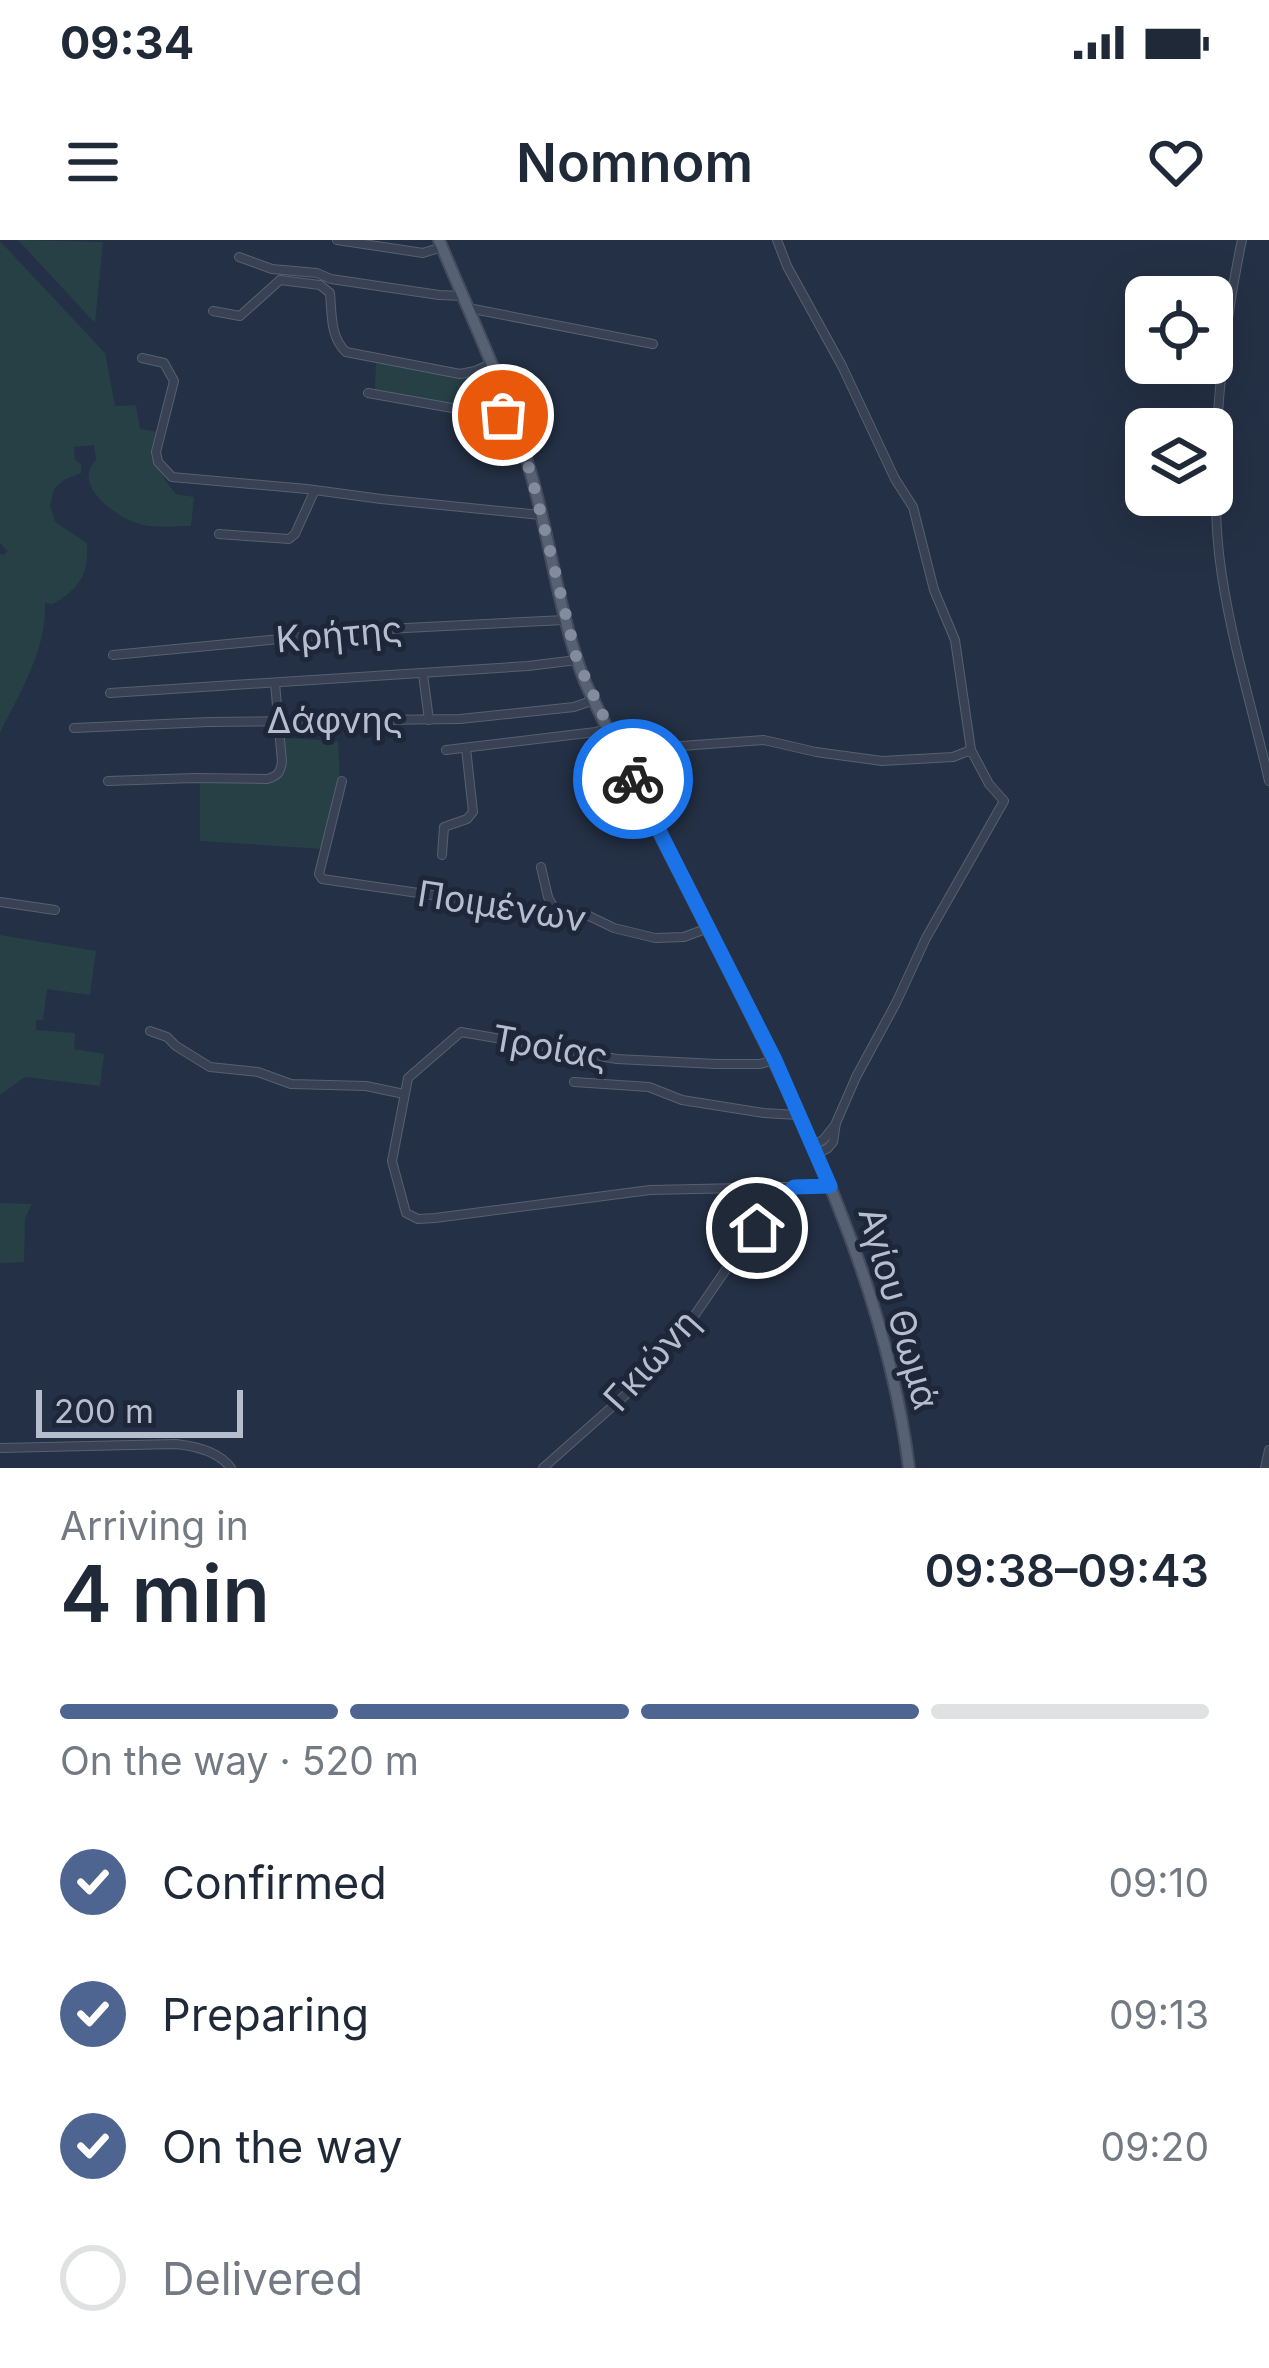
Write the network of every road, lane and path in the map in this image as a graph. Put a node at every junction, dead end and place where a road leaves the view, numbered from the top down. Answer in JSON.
{"nodes":[{"id":1,"x":337,"y":240,"type":"edge"},
{"id":2,"x":777,"y":240,"type":"edge"},
{"id":3,"x":1242,"y":240,"type":"edge"},
{"id":4,"x":440,"y":244,"type":"edge"},
{"id":5,"x":239,"y":257,"type":"dead end"},
{"id":6,"x":465,"y":302,"type":"junction"},
{"id":7,"x":213,"y":310,"type":"dead end"},
{"id":8,"x":653,"y":344,"type":"dead end"},
{"id":9,"x":142,"y":358,"type":"dead end"},
{"id":10,"x":490,"y":364,"type":"junction"},
{"id":11,"x":368,"y":393,"type":"dead end"},
{"id":12,"x":510,"y":413,"type":"junction"},
{"id":13,"x":314,"y":492,"type":"junction"},
{"id":14,"x":541,"y":515,"type":"junction"},
{"id":15,"x":219,"y":534,"type":"dead end"},
{"id":16,"x":565,"y":620,"type":"junction"},
{"id":17,"x":113,"y":655,"type":"dead end"},
{"id":18,"x":577,"y":660,"type":"junction"},
{"id":19,"x":423,"y":674,"type":"junction"},
{"id":20,"x":274,"y":683,"type":"junction"},
{"id":21,"x":110,"y":693,"type":"dead end"},
{"id":22,"x":594,"y":700,"type":"junction"},
{"id":23,"x":278,"y":720,"type":"junction"},
{"id":24,"x":429,"y":720,"type":"junction"},
{"id":25,"x":74,"y":728,"type":"dead end"},
{"id":26,"x":608,"y":728,"type":"junction"},
{"id":27,"x":466,"y":748,"type":"junction"},
{"id":28,"x":446,"y":750,"type":"dead end"},
{"id":29,"x":971,"y":750,"type":"junction"},
{"id":30,"x":622,"y":755,"type":"junction"},
{"id":31,"x":108,"y":781,"type":"dead end"},
{"id":32,"x":342,"y":781,"type":"dead end"},
{"id":33,"x":1269,"y":781,"type":"edge"},
{"id":34,"x":442,"y":855,"type":"dead end"},
{"id":35,"x":541,"y":867,"type":"dead end"},
{"id":36,"x":0,"y":902,"type":"edge"},
{"id":37,"x":55,"y":910,"type":"dead end"},
{"id":38,"x":557,"y":913,"type":"junction"},
{"id":39,"x":708,"y":928,"type":"junction"},
{"id":40,"x":150,"y":1031,"type":"dead end"},
{"id":41,"x":775,"y":1060,"type":"junction"},
{"id":42,"x":574,"y":1082,"type":"dead end"},
{"id":43,"x":404,"y":1094,"type":"junction"},
{"id":44,"x":800,"y":1115,"type":"junction"},
{"id":45,"x":815,"y":1149,"type":"junction"},
{"id":46,"x":830,"y":1186,"type":"junction"},
{"id":47,"x":794,"y":1187,"type":"junction"},
{"id":48,"x":0,"y":1448,"type":"edge"},
{"id":49,"x":1269,"y":1450,"type":"edge"},
{"id":50,"x":230,"y":1468,"type":"edge"},
{"id":51,"x":543,"y":1468,"type":"edge"},
{"id":52,"x":909,"y":1468,"type":"edge"},
{"id":53,"x":1265,"y":1468,"type":"edge"}],
"edges":[{"from":1,"to":4,"type":"street"},
{"from":2,"to":29,"type":"street"},
{"from":3,"to":33,"type":"street"},
{"from":4,"to":6,"type":"main road","name":"Αγίου Θωμά"},
{"from":5,"to":6,"type":"street"},
{"from":6,"to":8,"type":"street"},
{"from":6,"to":10,"type":"main road","name":"Αγίου Θωμά"},
{"from":7,"to":10,"type":"street"},
{"from":9,"to":13,"type":"street"},
{"from":10,"to":12,"type":"main road","name":"Αγίου Θωμά"},
{"from":11,"to":12,"type":"street"},
{"from":12,"to":14,"type":"main road","name":"Αγίου Θωμά"},
{"from":13,"to":14,"type":"street"},
{"from":13,"to":15,"type":"street"},
{"from":14,"to":16,"type":"main road","name":"Αγίου Θωμά"},
{"from":16,"to":17,"type":"street","name":"Κρήτης"},
{"from":16,"to":18,"type":"main road","name":"Αγίου Θωμά"},
{"from":18,"to":19,"type":"street"},
{"from":18,"to":22,"type":"main road","name":"Αγίου Θωμά"},
{"from":19,"to":20,"type":"street"},
{"from":19,"to":24,"type":"street"},
{"from":20,"to":21,"type":"street"},
{"from":20,"to":23,"type":"street"},
{"from":22,"to":24,"type":"street","name":"Δάφνης"},
{"from":22,"to":26,"type":"main road","name":"Αγίου Θωμά"},
{"from":23,"to":24,"type":"street","name":"Δάφνης"},
{"from":23,"to":25,"type":"street","name":"Δάφνης"},
{"from":23,"to":31,"type":"street"},
{"from":26,"to":27,"type":"street"},
{"from":26,"to":30,"type":"main road","name":"Αγίου Θωμά"},
{"from":27,"to":28,"type":"street"},
{"from":27,"to":34,"type":"street"},
{"from":29,"to":30,"type":"street"},
{"from":29,"to":45,"type":"street"},
{"from":30,"to":39,"type":"main road","name":"Αγίου Θωμά"},
{"from":32,"to":38,"type":"street","name":"Ποιμένων"},
{"from":35,"to":38,"type":"street"},
{"from":36,"to":37,"type":"street"},
{"from":38,"to":39,"type":"street","name":"Ποιμένων"},
{"from":39,"to":41,"type":"main road","name":"Αγίου Θωμά"},
{"from":40,"to":43,"type":"street"},
{"from":41,"to":43,"type":"street","name":"Τροίας"},
{"from":41,"to":44,"type":"main road","name":"Αγίου Θωμά"},
{"from":42,"to":44,"type":"street"},
{"from":43,"to":47,"type":"street","name":"Τροίας"},
{"from":44,"to":45,"type":"main road","name":"Αγίου Θωμά"},
{"from":45,"to":46,"type":"main road","name":"Αγίου Θωμά"},
{"from":46,"to":47,"type":"street"},
{"from":46,"to":52,"type":"main road","name":"Αγίου Θωμά"},
{"from":47,"to":51,"type":"street","name":"Γκιώνη"},
{"from":48,"to":50,"type":"street"},
{"from":49,"to":53,"type":"street"}]}
